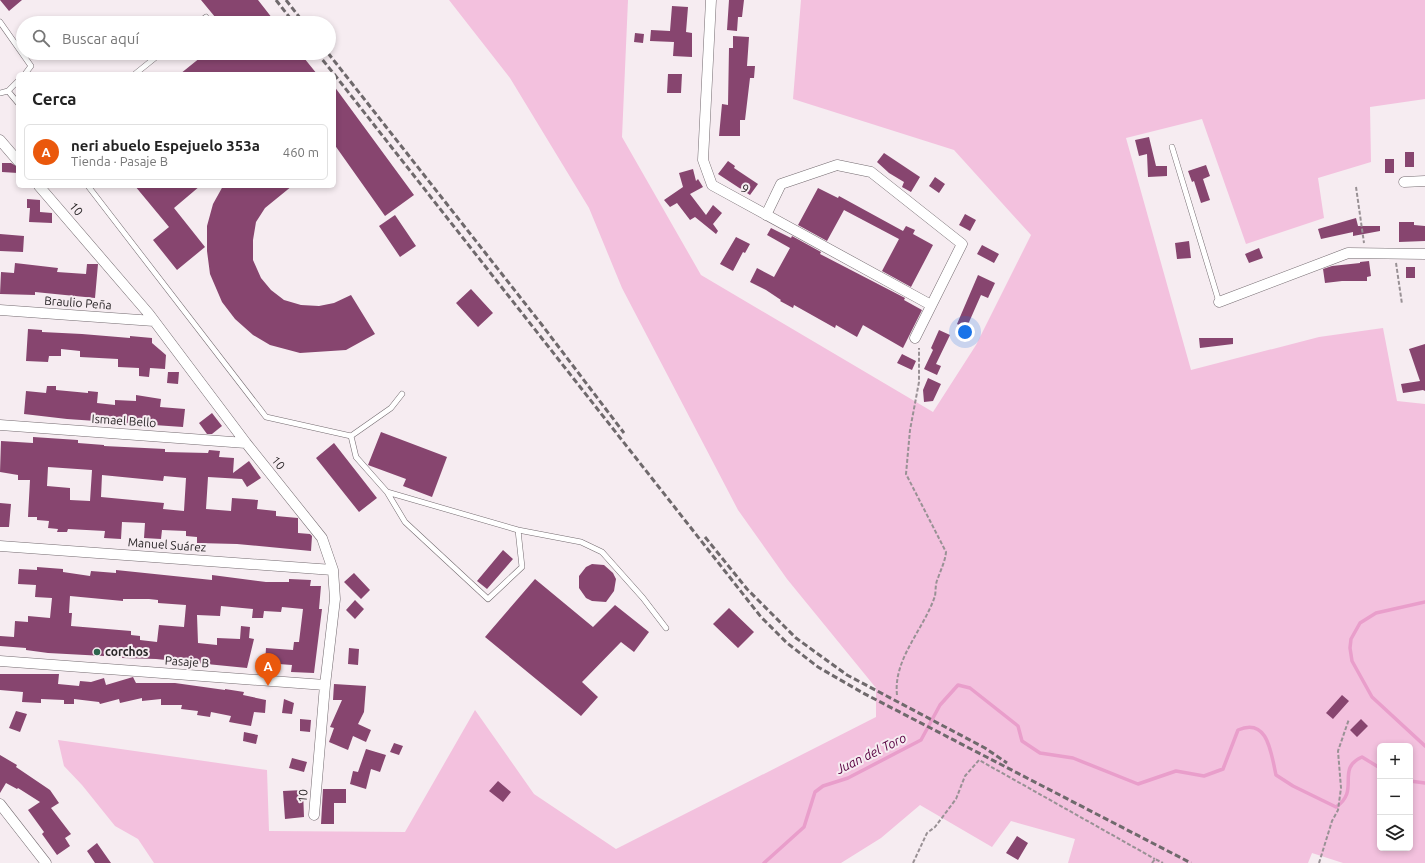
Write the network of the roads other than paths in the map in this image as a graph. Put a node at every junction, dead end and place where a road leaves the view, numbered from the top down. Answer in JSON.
{"nodes":[{"id":1,"x":711,"y":0,"type":"edge"},
{"id":2,"x":0,"y":22,"type":"edge"},
{"id":3,"x":16,"y":45,"type":"edge"},
{"id":4,"x":27,"y":60,"type":"edge"},
{"id":5,"x":152,"y":60,"type":"edge"},
{"id":6,"x":26,"y":72,"type":"edge"},
{"id":7,"x":137,"y":72,"type":"edge"},
{"id":8,"x":16,"y":83,"type":"edge"},
{"id":9,"x":8,"y":91,"type":"junction"},
{"id":10,"x":0,"y":94,"type":"edge"},
{"id":11,"x":16,"y":101,"type":"edge"},
{"id":12,"x":0,"y":140,"type":"edge"},
{"id":13,"x":1172,"y":147,"type":"dead end"},
{"id":14,"x":16,"y":159,"type":"edge"},
{"id":15,"x":1425,"y":181,"type":"edge"},
{"id":16,"x":1404,"y":182,"type":"dead end"},
{"id":17,"x":42,"y":188,"type":"edge"},
{"id":18,"x":90,"y":188,"type":"edge"},
{"id":19,"x":766,"y":215,"type":"junction"},
{"id":20,"x":1425,"y":254,"type":"edge"},
{"id":21,"x":1218,"y":302,"type":"joint"},
{"id":22,"x":931,"y":304,"type":"junction"},
{"id":23,"x":0,"y":310,"type":"edge"},
{"id":24,"x":154,"y":321,"type":"junction"},
{"id":25,"x":915,"y":338,"type":"road end"},
{"id":26,"x":402,"y":394,"type":"dead end"},
{"id":27,"x":0,"y":425,"type":"edge"},
{"id":28,"x":351,"y":436,"type":"junction"},
{"id":29,"x":246,"y":443,"type":"junction"},
{"id":30,"x":387,"y":492,"type":"junction"},
{"id":31,"x":518,"y":530,"type":"junction"},
{"id":32,"x":0,"y":546,"type":"edge"},
{"id":33,"x":333,"y":570,"type":"junction"},
{"id":34,"x":666,"y":628,"type":"dead end"},
{"id":35,"x":0,"y":661,"type":"edge"},
{"id":36,"x":325,"y":685,"type":"junction"},
{"id":37,"x":0,"y":804,"type":"edge"},
{"id":38,"x":314,"y":815,"type":"dead end"},
{"id":39,"x":46,"y":863,"type":"edge"}],
"edges":[{"from":1,"to":19,"type":"street","name":"9"},
{"from":2,"to":3,"type":"lane"},
{"from":4,"to":6,"type":"lane"},
{"from":5,"to":7,"type":"lane"},
{"from":8,"to":9,"type":"lane"},
{"from":9,"to":10,"type":"lane"},
{"from":9,"to":11,"type":"lane"},
{"from":12,"to":14,"type":"street"},
{"from":13,"to":21,"type":"lane"},
{"from":15,"to":16,"type":"street"},
{"from":17,"to":24,"type":"street","name":"10"},
{"from":18,"to":28,"type":"lane"},
{"from":19,"to":22,"type":"street","name":"9"},
{"from":19,"to":22,"type":"street"},
{"from":20,"to":21,"type":"street"},
{"from":22,"to":25,"type":"street"},
{"from":23,"to":24,"type":"street","name":"Braulio Peña"},
{"from":24,"to":29,"type":"street","name":"10"},
{"from":26,"to":28,"type":"lane"},
{"from":27,"to":29,"type":"street","name":"Ismael Bello"},
{"from":28,"to":30,"type":"lane"},
{"from":29,"to":33,"type":"street","name":"10"},
{"from":30,"to":31,"type":"lane"},
{"from":30,"to":31,"type":"lane"},
{"from":31,"to":34,"type":"lane"},
{"from":32,"to":33,"type":"street","name":"Manuel Suárez"},
{"from":33,"to":36,"type":"street","name":"10"},
{"from":35,"to":36,"type":"street","name":"Pasaje B"},
{"from":36,"to":38,"type":"street","name":"10"},
{"from":37,"to":39,"type":"street"}]}
